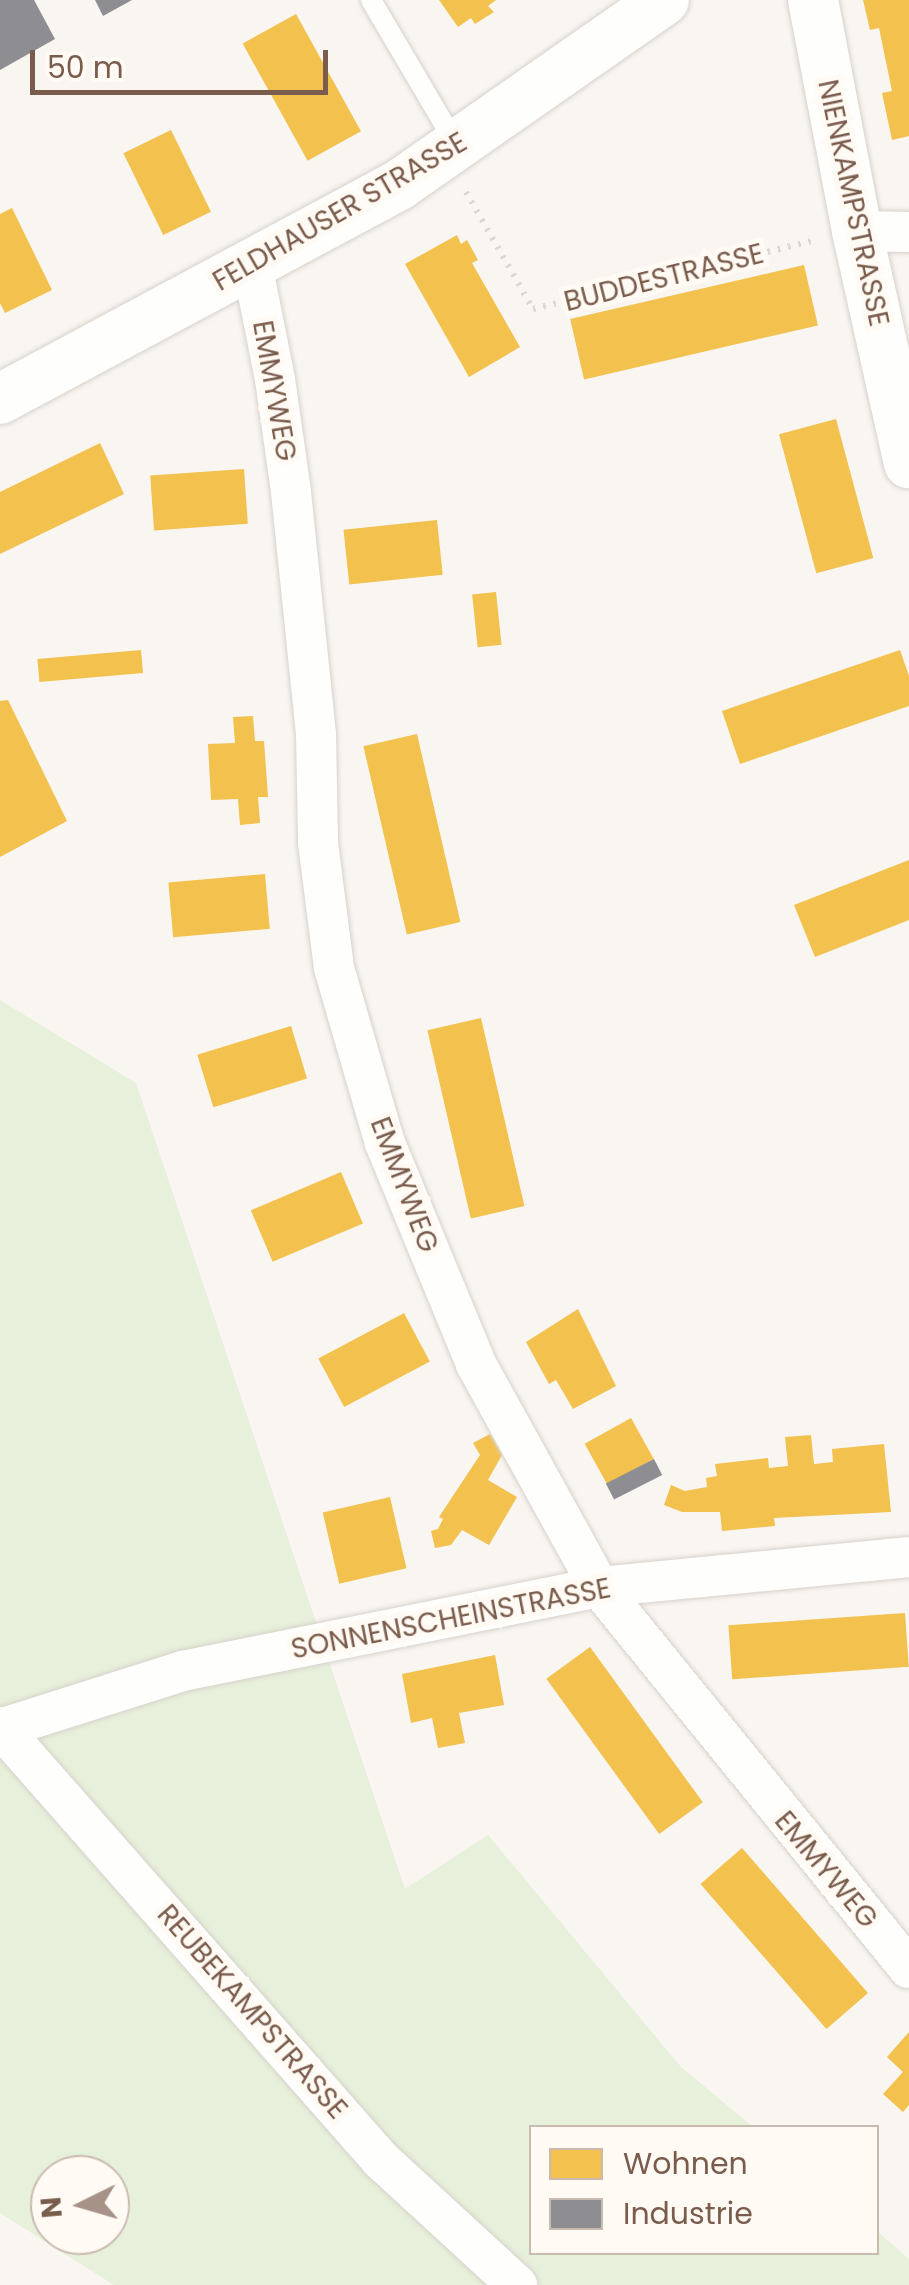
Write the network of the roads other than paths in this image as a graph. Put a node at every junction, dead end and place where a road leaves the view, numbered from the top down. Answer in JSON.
{"nodes":[{"id":1,"x":371,"y":0,"type":"edge"},
{"id":2,"x":664,"y":0,"type":"edge"},
{"id":3,"x":813,"y":0,"type":"edge"},
{"id":4,"x":452,"y":152,"type":"junction"},
{"id":5,"x":856,"y":230,"type":"junction"},
{"id":6,"x":909,"y":232,"type":"edge"},
{"id":7,"x":252,"y":264,"type":"junction"},
{"id":8,"x":0,"y":399,"type":"edge"},
{"id":9,"x":909,"y":463,"type":"edge"},
{"id":10,"x":909,"y":1558,"type":"edge"},
{"id":11,"x":599,"y":1588,"type":"junction"},
{"id":12,"x":2,"y":1727,"type":"edge"},
{"id":13,"x":909,"y":1968,"type":"edge"},
{"id":14,"x":516,"y":2285,"type":"edge"}],
"edges":[{"from":1,"to":4,"type":"lane"},
{"from":2,"to":4,"type":"street","name":"FELDHAUSER STRASSE"},
{"from":3,"to":5,"type":"street","name":"NIENKAMPSTRASSE"},
{"from":4,"to":7,"type":"street","name":"FELDHAUSER STRASSE"},
{"from":5,"to":6,"type":"street"},
{"from":5,"to":9,"type":"street","name":"NIENKAMPSTRASSE"},
{"from":7,"to":8,"type":"street","name":"FELDHAUSER STRASSE"},
{"from":7,"to":11,"type":"street","name":"EMMYWEG"},
{"from":10,"to":11,"type":"street","name":"SONNENSCHEINSTRASSE"},
{"from":11,"to":12,"type":"street","name":"SONNENSCHEINSTRASSE"},
{"from":11,"to":13,"type":"street","name":"EMMYWEG"},
{"from":12,"to":14,"type":"street","name":"REUBEKAMPSTRASSE"}]}
